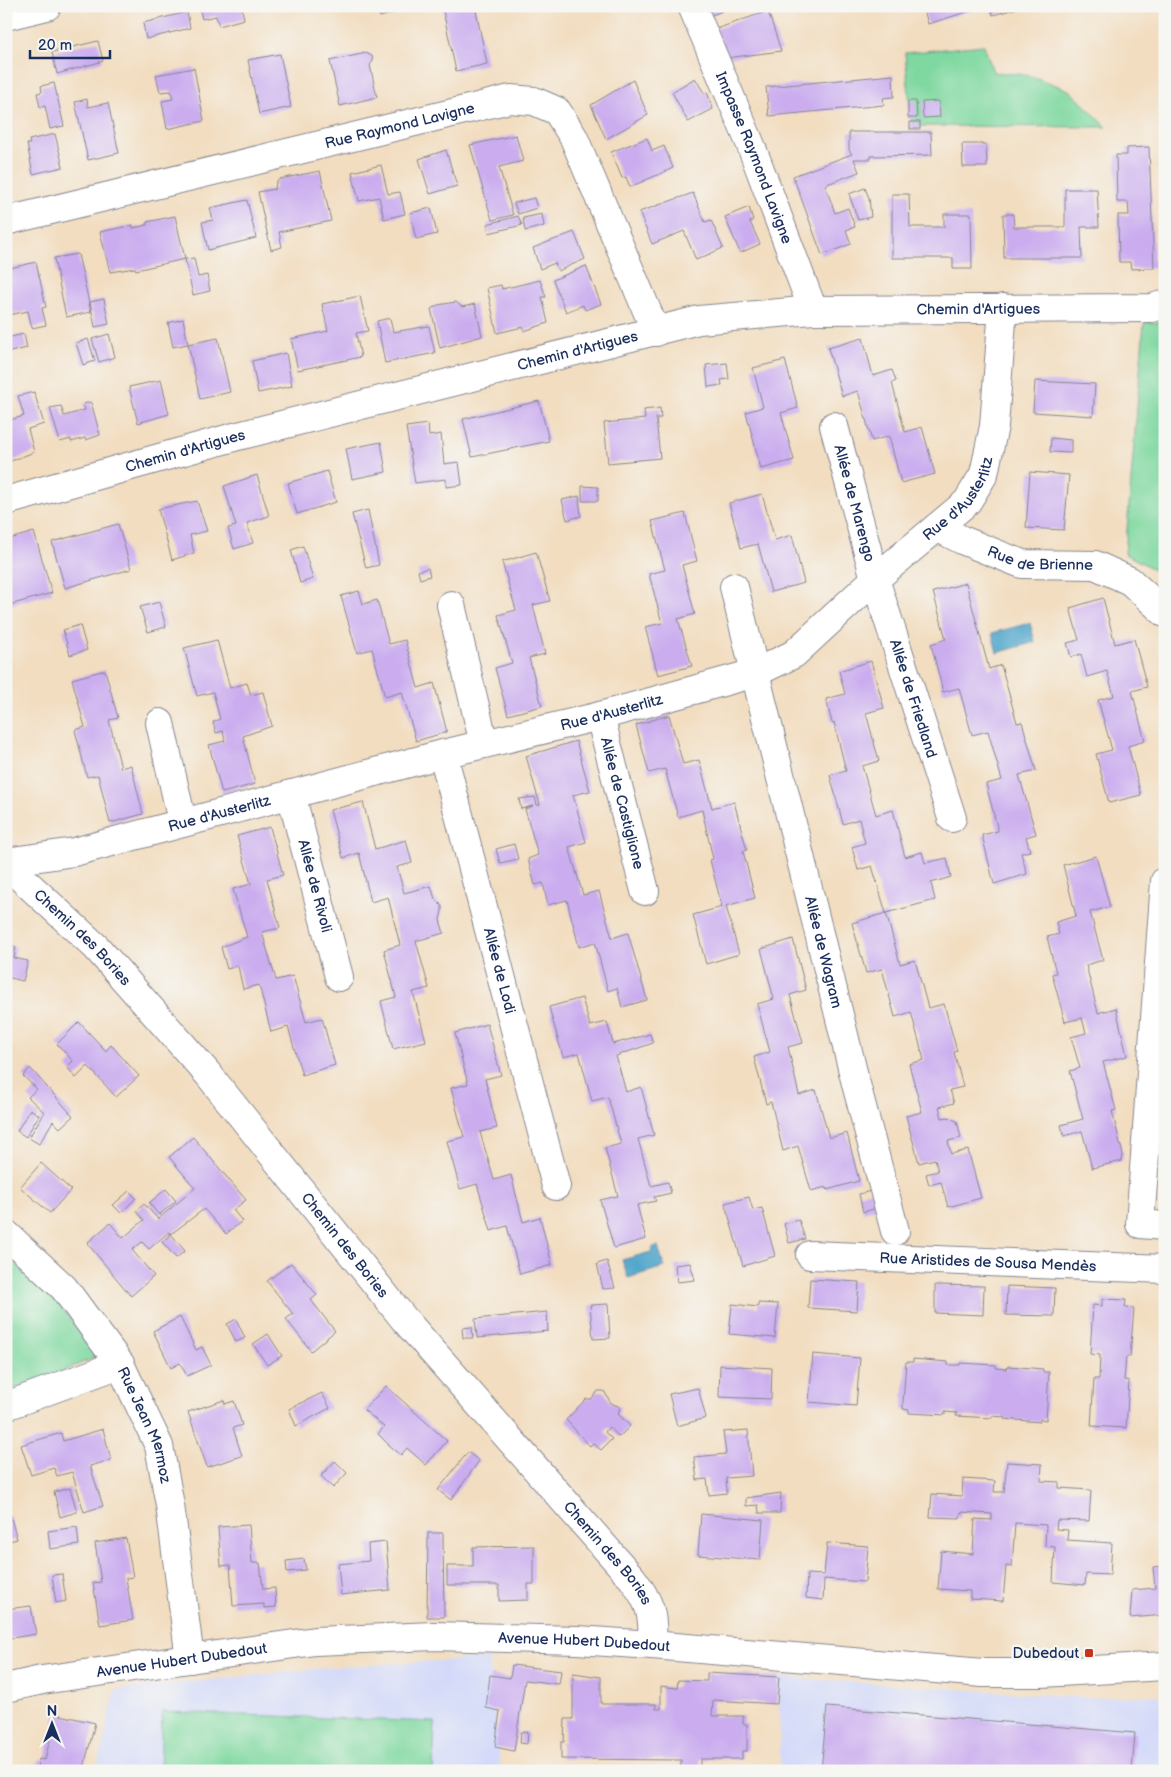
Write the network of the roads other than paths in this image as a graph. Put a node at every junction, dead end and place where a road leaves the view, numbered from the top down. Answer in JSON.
{"nodes":[{"id":1,"x":47,"y":6,"type":"edge"},
{"id":2,"x":692,"y":6,"type":"edge"},
{"id":3,"x":6,"y":16,"type":"edge"},
{"id":4,"x":6,"y":221,"type":"edge"},
{"id":5,"x":1165,"y":304,"type":"edge"},
{"id":6,"x":1003,"y":308,"type":"junction"},
{"id":7,"x":813,"y":310,"type":"junction"},
{"id":8,"x":656,"y":332,"type":"junction"},
{"id":9,"x":834,"y":426,"type":"dead end"},
{"id":10,"x":6,"y":501,"type":"edge"},
{"id":11,"x":937,"y":527,"type":"junction"},
{"id":12,"x":875,"y":579,"type":"junction"},
{"id":13,"x":734,"y":587,"type":"dead end"},
{"id":14,"x":452,"y":605,"type":"dead end"},
{"id":15,"x":1165,"y":613,"type":"edge"},
{"id":16,"x":756,"y":672,"type":"junction"},
{"id":17,"x":600,"y":716,"type":"junction"},
{"id":18,"x":160,"y":723,"type":"dead end"},
{"id":19,"x":484,"y":744,"type":"junction"},
{"id":20,"x":443,"y":754,"type":"junction"},
{"id":21,"x":290,"y":794,"type":"junction"},
{"id":22,"x":952,"y":818,"type":"dead end"},
{"id":23,"x":182,"y":822,"type":"junction"},
{"id":24,"x":6,"y":863,"type":"edge"},
{"id":25,"x":1165,"y":881,"type":"edge"},
{"id":26,"x":644,"y":891,"type":"dead end"},
{"id":27,"x":339,"y":977,"type":"dead end"},
{"id":28,"x":1154,"y":1176,"type":"edge"},
{"id":29,"x":556,"y":1186,"type":"dead end"},
{"id":30,"x":1165,"y":1226,"type":"edge"},
{"id":31,"x":895,"y":1231,"type":"dead end"},
{"id":32,"x":6,"y":1234,"type":"edge"},
{"id":33,"x":810,"y":1254,"type":"dead end"},
{"id":34,"x":1165,"y":1269,"type":"edge"},
{"id":35,"x":120,"y":1364,"type":"junction"},
{"id":36,"x":6,"y":1406,"type":"edge"},
{"id":37,"x":652,"y":1645,"type":"junction"},
{"id":38,"x":190,"y":1659,"type":"junction"},
{"id":39,"x":1165,"y":1666,"type":"edge"},
{"id":40,"x":6,"y":1688,"type":"edge"}],
"edges":[{"from":1,"to":3,"type":"street"},
{"from":2,"to":7,"type":"street","name":"Impasse Raymond Lavigne"},
{"from":4,"to":8,"type":"street","name":"Rue Raymond Lavigne"},
{"from":5,"to":6,"type":"street","name":"Chemin d'Artigues"},
{"from":6,"to":7,"type":"street","name":"Chemin d'Artigues"},
{"from":6,"to":11,"type":"street","name":"Rue d'Austerlitz"},
{"from":7,"to":8,"type":"street","name":"Chemin d'Artigues"},
{"from":8,"to":10,"type":"street","name":"Chemin d'Artigues"},
{"from":9,"to":12,"type":"street","name":"Allée de Marengo"},
{"from":11,"to":12,"type":"street","name":"Rue d'Austerlitz"},
{"from":11,"to":15,"type":"street","name":"Rue de Brienne"},
{"from":12,"to":16,"type":"street","name":"Rue d'Austerlitz"},
{"from":12,"to":22,"type":"street","name":"Allée de Friedland"},
{"from":13,"to":16,"type":"street","name":"Allée de Wagram"},
{"from":14,"to":19,"type":"street"},
{"from":16,"to":17,"type":"street","name":"Rue d'Austerlitz"},
{"from":16,"to":31,"type":"street","name":"Allée de Wagram"},
{"from":17,"to":19,"type":"street","name":"Rue d'Austerlitz"},
{"from":17,"to":26,"type":"street","name":"Allée de Castiglione"},
{"from":18,"to":23,"type":"street"},
{"from":19,"to":20,"type":"street","name":"Rue d'Austerlitz"},
{"from":20,"to":21,"type":"street","name":"Rue d'Austerlitz"},
{"from":20,"to":29,"type":"street","name":"Allée de Lodi"},
{"from":21,"to":23,"type":"street","name":"Rue d'Austerlitz"},
{"from":21,"to":27,"type":"street","name":"Allée de Rivoli"},
{"from":23,"to":24,"type":"street","name":"Rue d'Austerlitz"},
{"from":24,"to":37,"type":"street","name":"Chemin des Bories"},
{"from":25,"to":28,"type":"street"},
{"from":28,"to":30,"type":"street"},
{"from":32,"to":35,"type":"street","name":"Rue Jean Mermoz"},
{"from":33,"to":34,"type":"street","name":"Rue Aristides de Sousa Mendès"},
{"from":35,"to":36,"type":"street"},
{"from":35,"to":38,"type":"street","name":"Rue Jean Mermoz"},
{"from":37,"to":38,"type":"street","name":"Avenue Hubert Dubedout"},
{"from":37,"to":39,"type":"street","name":"Avenue Hubert Dubedout"},
{"from":38,"to":40,"type":"street","name":"Avenue Hubert Dubedout"}]}
